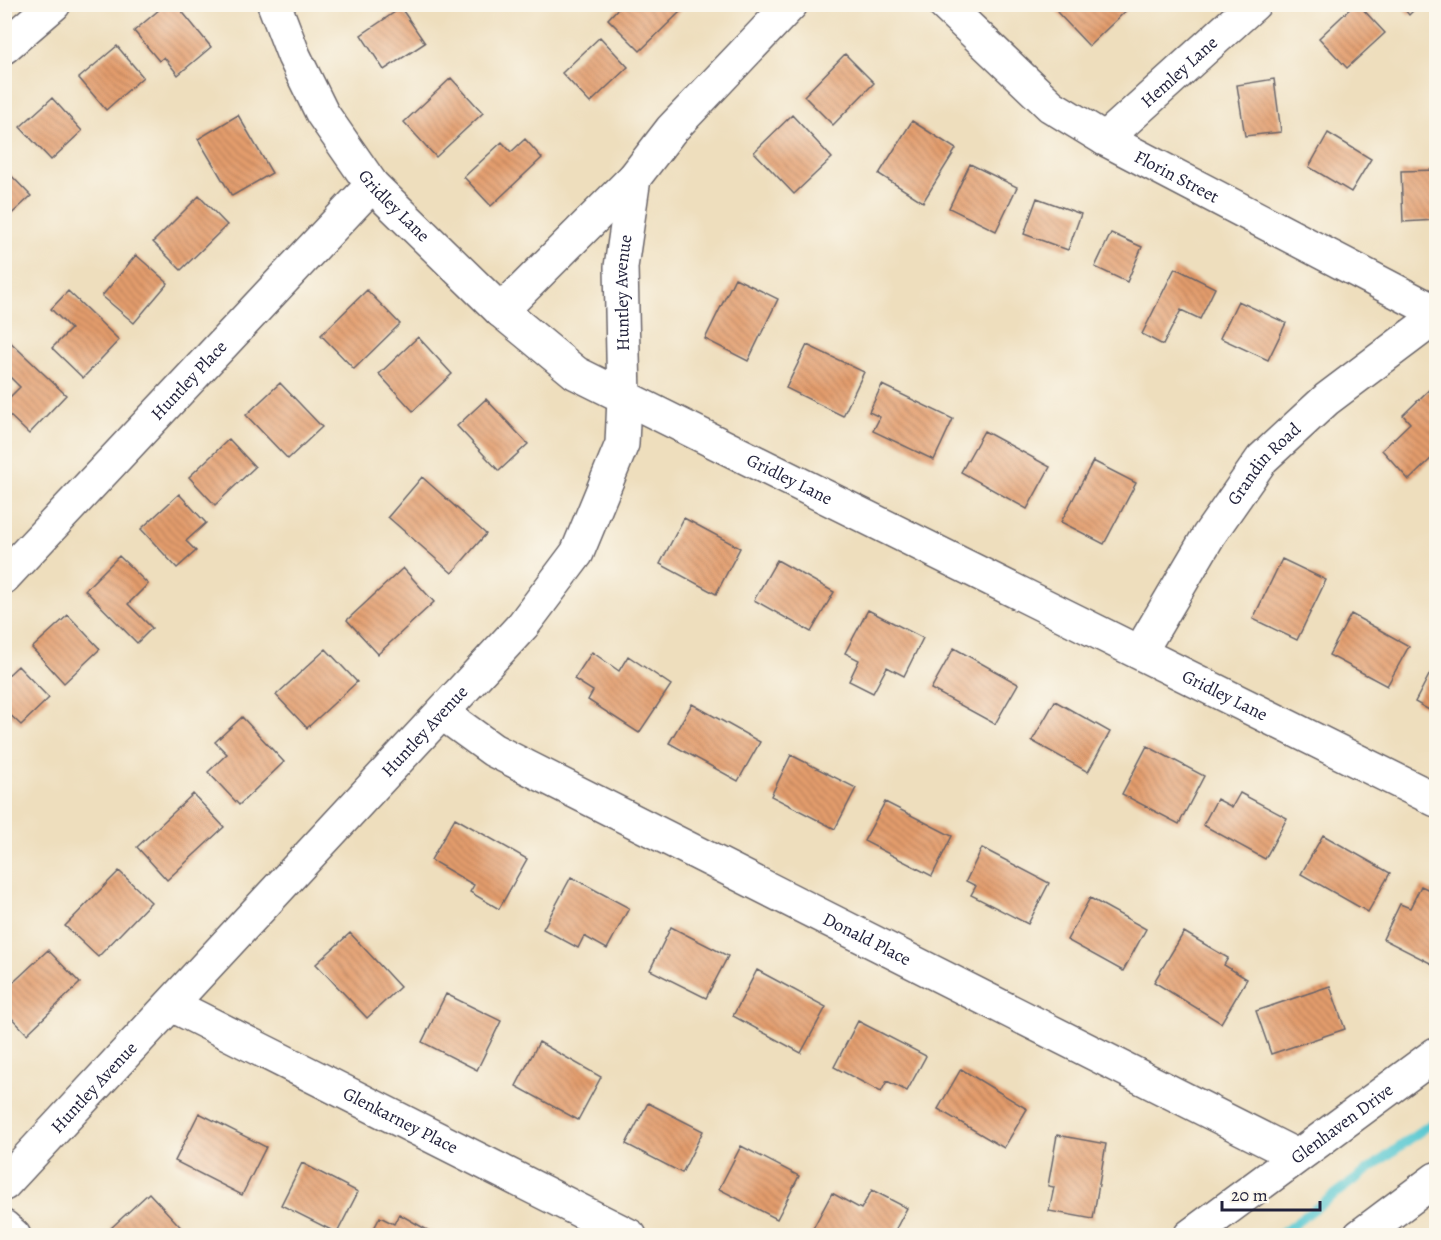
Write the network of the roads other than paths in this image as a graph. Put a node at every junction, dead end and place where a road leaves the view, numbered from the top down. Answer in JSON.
{"nodes":[{"id":1,"x":54,"y":4,"type":"edge"},
{"id":2,"x":274,"y":4,"type":"edge"},
{"id":3,"x":791,"y":4,"type":"edge"},
{"id":4,"x":944,"y":4,"type":"edge"},
{"id":5,"x":1254,"y":4,"type":"edge"},
{"id":6,"x":4,"y":47,"type":"edge"},
{"id":7,"x":1105,"y":139,"type":"junction"},
{"id":8,"x":634,"y":178,"type":"junction"},
{"id":9,"x":372,"y":185,"type":"junction"},
{"id":10,"x":501,"y":311,"type":"junction"},
{"id":11,"x":1437,"y":312,"type":"edge"},
{"id":12,"x":1437,"y":317,"type":"edge"},
{"id":13,"x":624,"y":398,"type":"junction"},
{"id":14,"x":4,"y":577,"type":"edge"},
{"id":15,"x":1140,"y":652,"type":"junction"},
{"id":16,"x":442,"y":713,"type":"junction"},
{"id":17,"x":1437,"y":800,"type":"edge"},
{"id":18,"x":172,"y":1005,"type":"junction"},
{"id":19,"x":1437,"y":1054,"type":"edge"},
{"id":20,"x":1298,"y":1156,"type":"junction"},
{"id":21,"x":1437,"y":1179,"type":"edge"},
{"id":22,"x":4,"y":1184,"type":"edge"},
{"id":23,"x":4,"y":1227,"type":"edge"},
{"id":24,"x":14,"y":1236,"type":"edge"},
{"id":25,"x":630,"y":1236,"type":"edge"},
{"id":26,"x":1190,"y":1236,"type":"edge"},
{"id":27,"x":1360,"y":1236,"type":"edge"}],
"edges":[{"from":1,"to":6,"type":"street"},
{"from":2,"to":9,"type":"street","name":"Gridley Lane"},
{"from":3,"to":8,"type":"street","name":"Huntley Avenue"},
{"from":4,"to":7,"type":"street","name":"Florin Street"},
{"from":5,"to":7,"type":"street","name":"Hemley Lane"},
{"from":7,"to":11,"type":"street","name":"Florin Street"},
{"from":8,"to":10,"type":"street","name":"Huntley Avenue"},
{"from":8,"to":13,"type":"street","name":"Huntley Avenue"},
{"from":9,"to":10,"type":"street","name":"Gridley Lane"},
{"from":9,"to":14,"type":"street","name":"Huntley Place"},
{"from":10,"to":13,"type":"street","name":"Gridley Lane"},
{"from":12,"to":15,"type":"street","name":"Grandin Road"},
{"from":13,"to":15,"type":"street","name":"Gridley Lane"},
{"from":13,"to":16,"type":"street","name":"Huntley Avenue"},
{"from":15,"to":17,"type":"street","name":"Gridley Lane"},
{"from":16,"to":18,"type":"street","name":"Huntley Avenue"},
{"from":16,"to":20,"type":"street","name":"Donald Place"},
{"from":18,"to":22,"type":"street","name":"Huntley Avenue"},
{"from":18,"to":25,"type":"street","name":"Glenkarney Place"},
{"from":19,"to":20,"type":"street","name":"Glenhaven Drive"},
{"from":20,"to":26,"type":"street","name":"Glenhaven Drive"},
{"from":21,"to":27,"type":"street"},
{"from":23,"to":24,"type":"street"}]}
